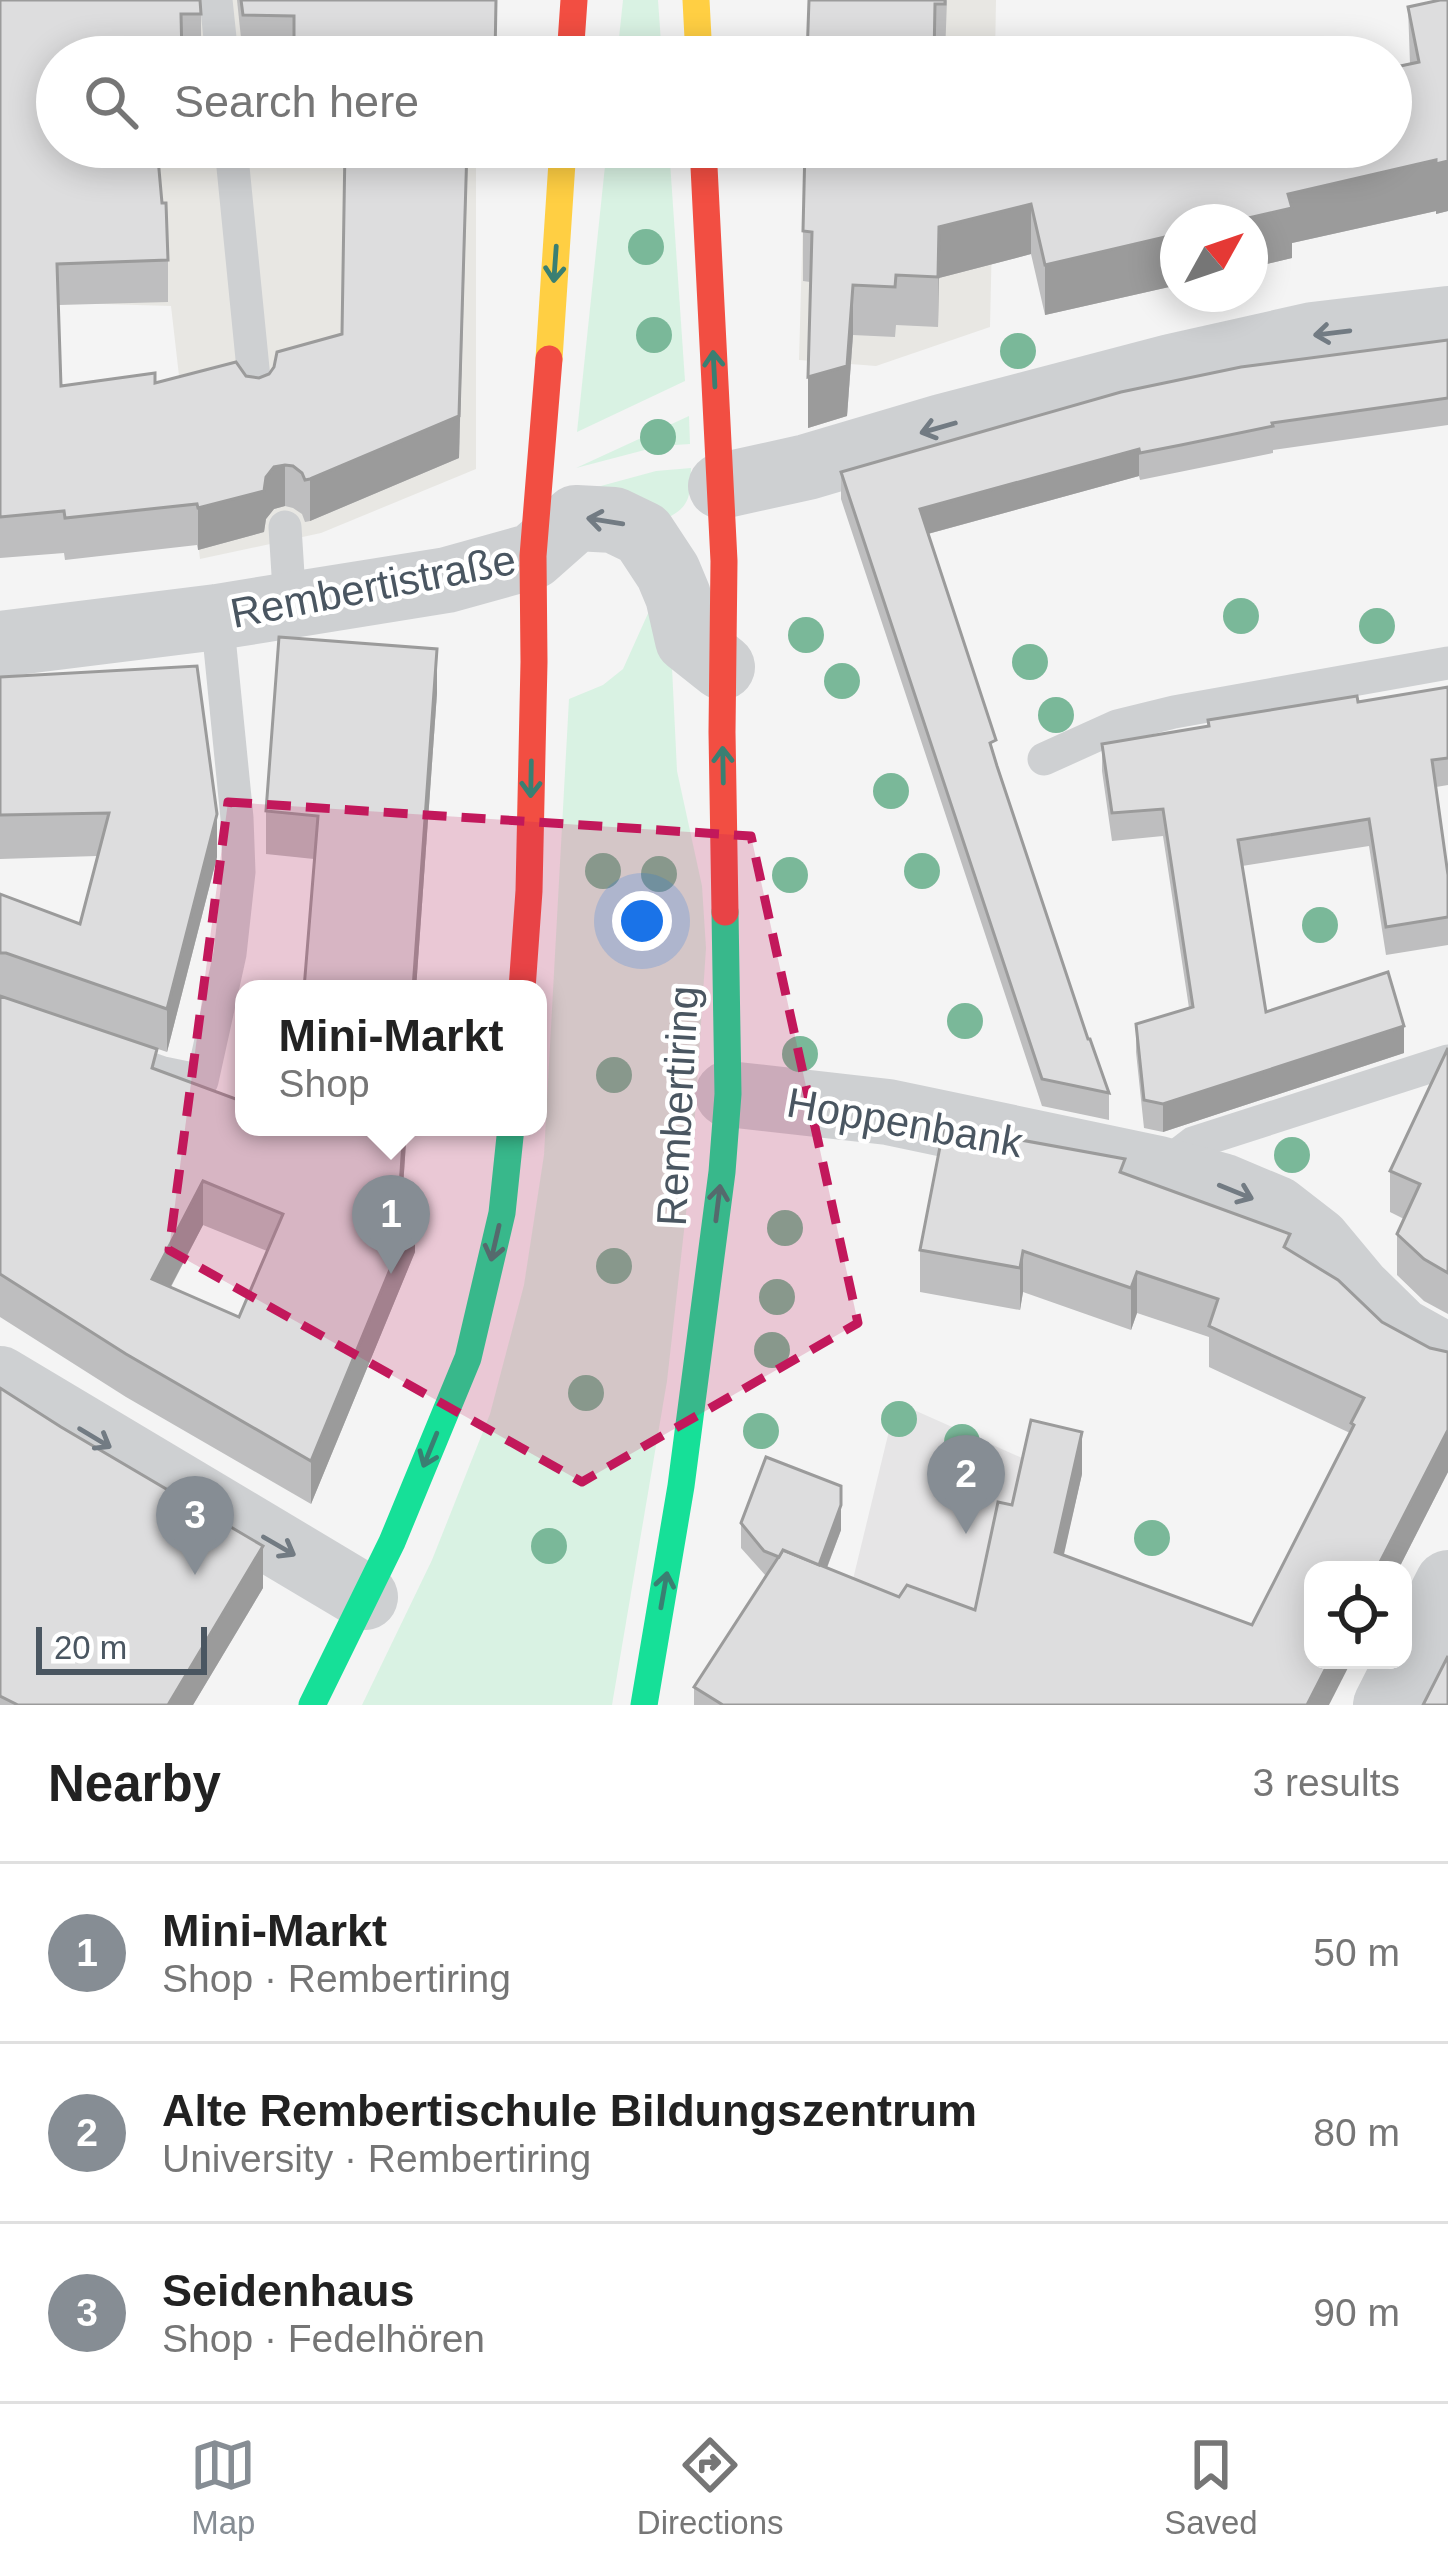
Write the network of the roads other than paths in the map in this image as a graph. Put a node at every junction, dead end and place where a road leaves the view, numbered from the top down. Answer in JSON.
{"nodes":[{"id":1,"x":216,"y":0,"type":"edge"},
{"id":2,"x":574,"y":0,"type":"edge"},
{"id":3,"x":696,"y":0,"type":"edge"},
{"id":4,"x":220,"y":36,"type":"edge"},
{"id":5,"x":571,"y":36,"type":"edge"},
{"id":6,"x":698,"y":36,"type":"edge"},
{"id":7,"x":233,"y":168,"type":"edge"},
{"id":8,"x":562,"y":168,"type":"edge"},
{"id":9,"x":704,"y":168,"type":"edge"},
{"id":10,"x":1448,"y":319,"type":"edge"},
{"id":11,"x":256,"y":399,"type":"edge"},
{"id":12,"x":721,"y":486,"type":"junction"},
{"id":13,"x":285,"y":527,"type":"dead end"},
{"id":14,"x":533,"y":556,"type":"junction"},
{"id":15,"x":290,"y":606,"type":"junction"},
{"id":16,"x":217,"y":617,"type":"junction"},
{"id":17,"x":0,"y":644,"type":"edge"},
{"id":18,"x":1448,"y":663,"type":"edge"},
{"id":19,"x":722,"y":668,"type":"junction"},
{"id":20,"x":1044,"y":759,"type":"dead end"},
{"id":21,"x":523,"y":980,"type":"edge"},
{"id":22,"x":102,"y":1052,"type":"edge"},
{"id":23,"x":1448,"y":1061,"type":"edge"},
{"id":24,"x":728,"y":1094,"type":"junction"},
{"id":25,"x":510,"y":1136,"type":"edge"},
{"id":26,"x":1159,"y":1169,"type":"junction"},
{"id":27,"x":1448,"y":1357,"type":"edge"},
{"id":28,"x":0,"y":1379,"type":"edge"},
{"id":29,"x":1448,"y":1583,"type":"edge"},
{"id":30,"x":365,"y":1597,"type":"junction"},
{"id":31,"x":312,"y":1705,"type":"edge"},
{"id":32,"x":644,"y":1705,"type":"edge"},
{"id":33,"x":1386,"y":1705,"type":"edge"}],
"edges":[{"from":1,"to":4,"type":"lane"},
{"from":2,"to":5,"type":"main road"},
{"from":3,"to":6,"type":"main road"},
{"from":7,"to":11,"type":"lane"},
{"from":8,"to":14,"type":"main road","one_way":true},
{"from":12,"to":9,"type":"main road","name":"Rembertiring","one_way":true},
{"from":10,"to":12,"type":"street","one_way":true},
{"from":12,"to":19,"type":"main road","name":"Rembertiring"},
{"from":13,"to":15,"type":"lane"},
{"from":14,"to":15,"type":"street","name":"Rembertistraße"},
{"from":19,"to":14,"type":"street","name":"Rembertistraße","one_way":true},
{"from":14,"to":21,"type":"main road","one_way":true},
{"from":15,"to":16,"type":"street","name":"Rembertistraße"},
{"from":16,"to":17,"type":"street","name":"Rembertistraße"},
{"from":16,"to":22,"type":"lane"},
{"from":18,"to":20,"type":"lane"},
{"from":24,"to":19,"type":"main road","name":"Rembertiring","one_way":true},
{"from":23,"to":26,"type":"lane"},
{"from":24,"to":26,"type":"street","name":"Hoppenbank"},
{"from":32,"to":24,"type":"main road","name":"Rembertiring","one_way":true},
{"from":25,"to":30,"type":"main road","one_way":true},
{"from":26,"to":27,"type":"street","name":"Hoppenbank","one_way":true},
{"from":28,"to":30,"type":"street","one_way":true},
{"from":29,"to":33,"type":"street"},
{"from":30,"to":31,"type":"main road"}]}
